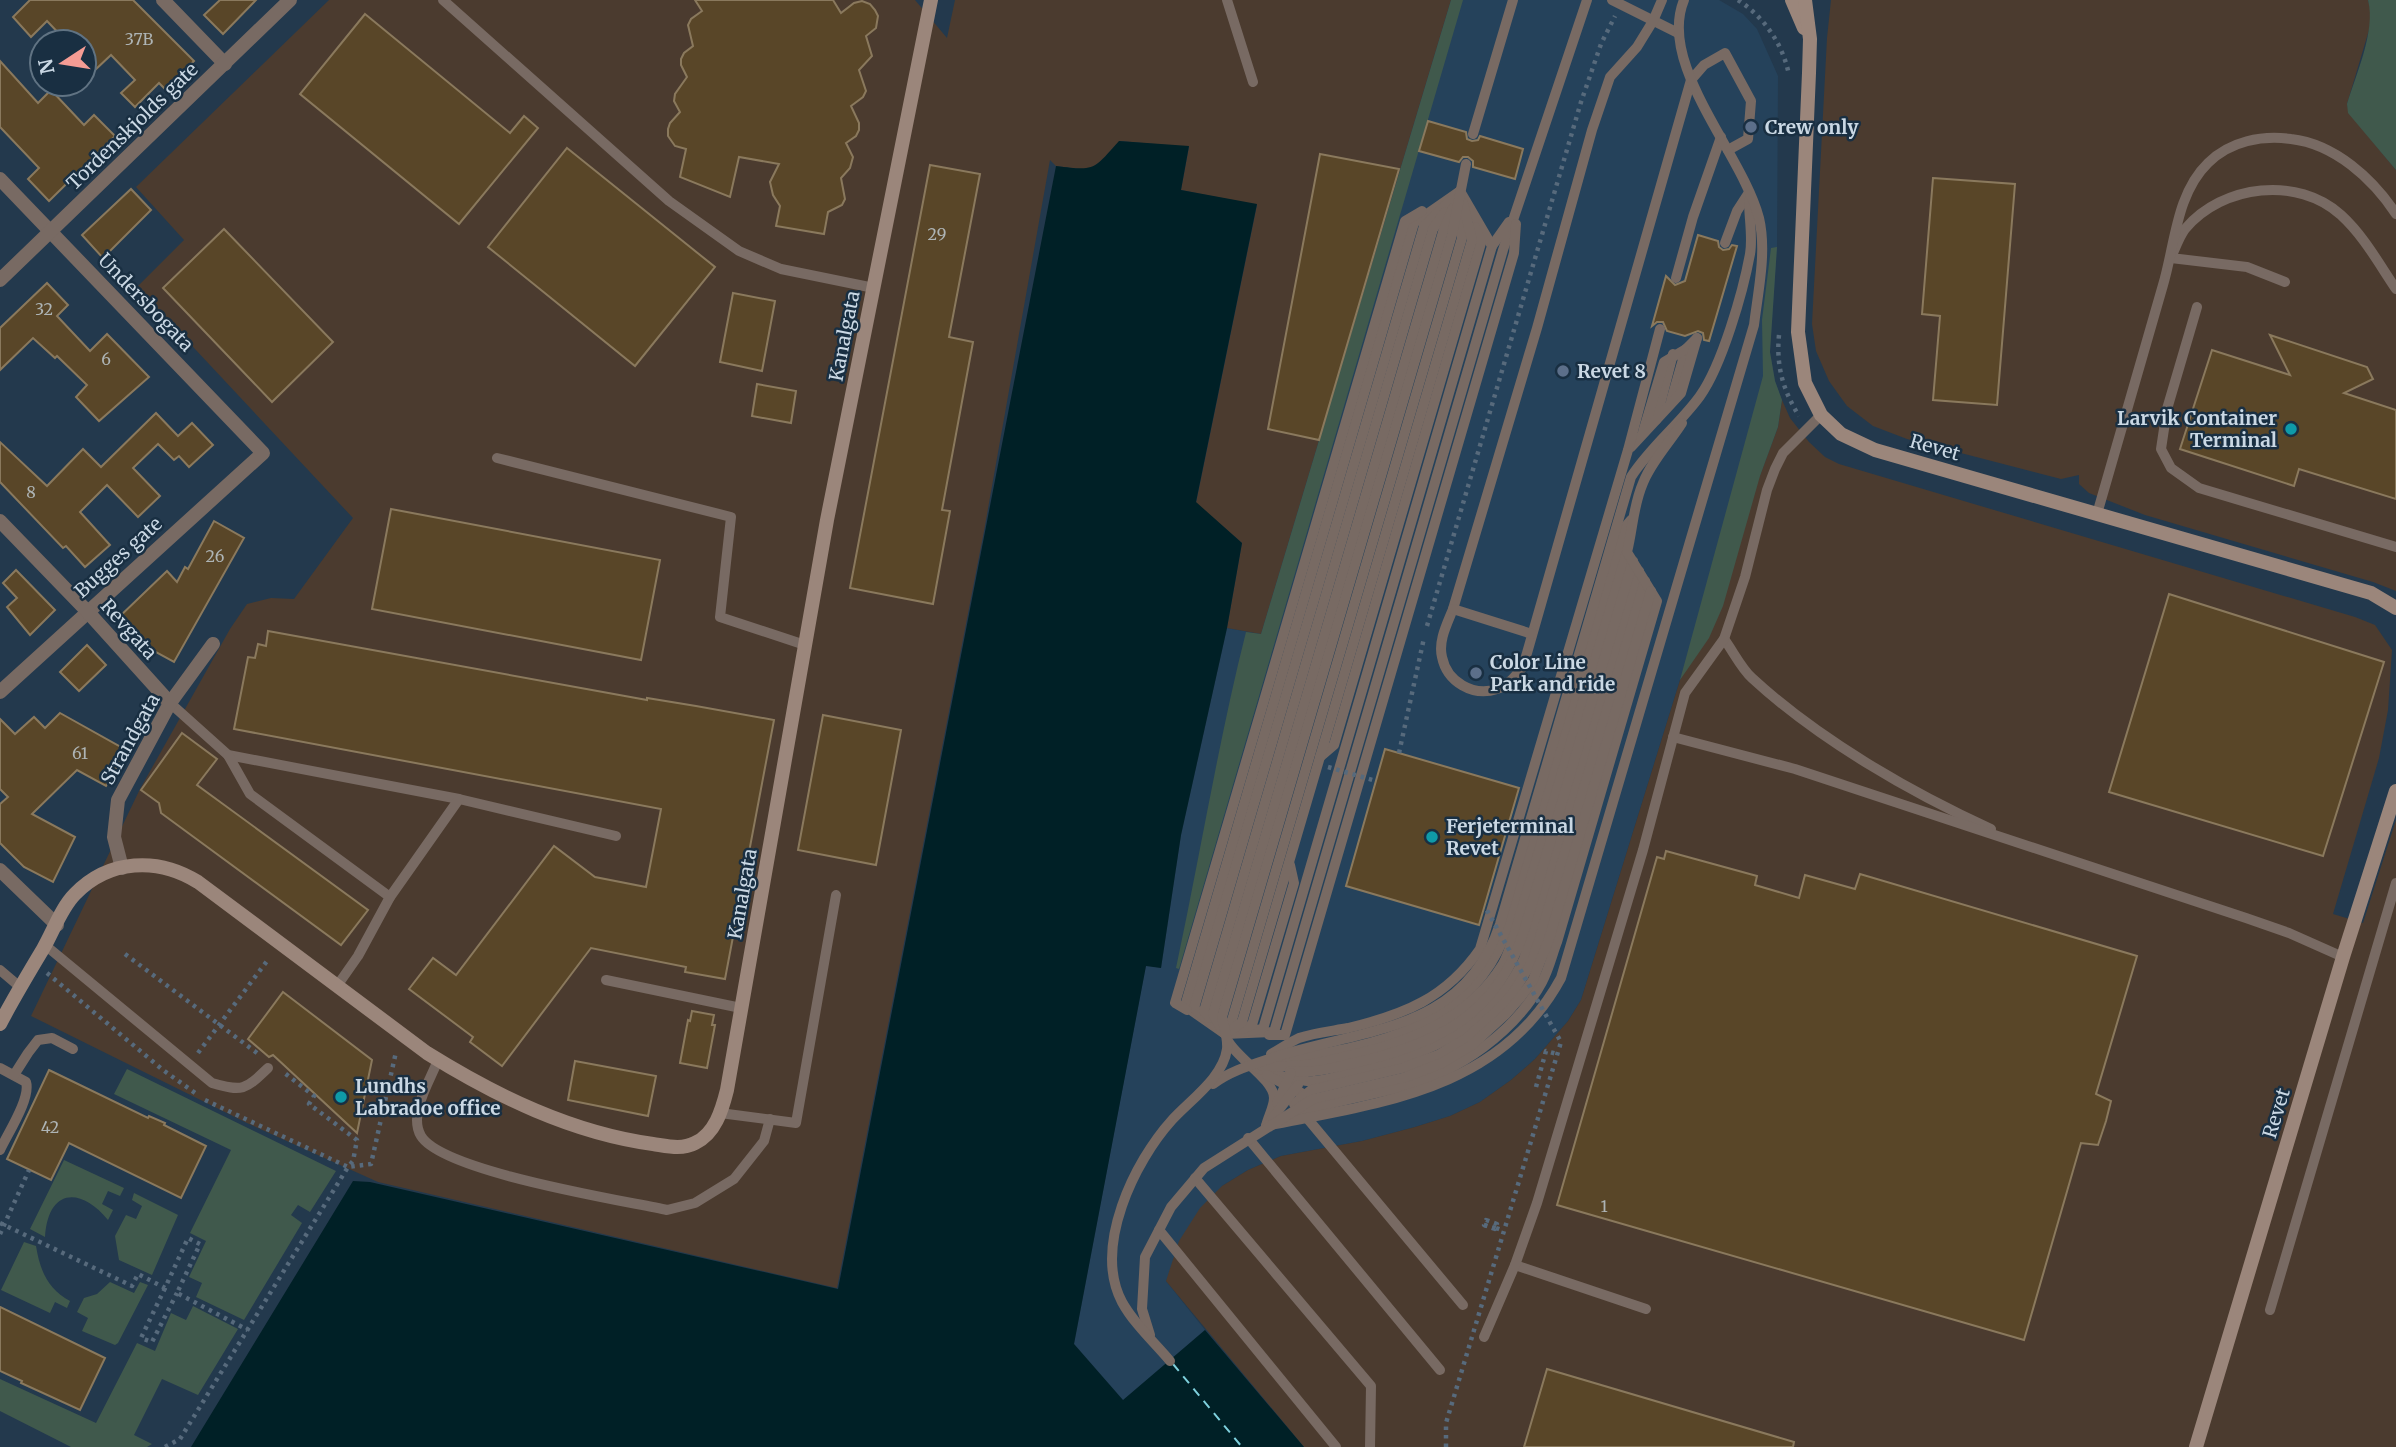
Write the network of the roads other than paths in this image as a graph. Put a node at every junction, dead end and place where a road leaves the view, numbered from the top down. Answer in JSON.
{"nodes":[{"id":1,"x":163,"y":0,"type":"edge"},
{"id":2,"x":290,"y":0,"type":"edge"},
{"id":3,"x":443,"y":0,"type":"edge"},
{"id":4,"x":931,"y":0,"type":"edge"},
{"id":5,"x":1227,"y":0,"type":"edge"},
{"id":6,"x":1513,"y":0,"type":"edge"},
{"id":7,"x":1587,"y":0,"type":"edge"},
{"id":8,"x":1662,"y":0,"type":"edge"},
{"id":9,"x":1684,"y":0,"type":"edge"},
{"id":10,"x":1793,"y":0,"type":"edge"},
{"id":11,"x":1805,"y":0,"type":"edge"},
{"id":12,"x":1616,"y":2,"type":"edge"},
{"id":13,"x":1653,"y":21,"type":"junction"},
{"id":14,"x":1678,"y":33,"type":"junction"},
{"id":15,"x":1810,"y":53,"type":"junction"},
{"id":16,"x":225,"y":64,"type":"junction"},
{"id":17,"x":1691,"y":80,"type":"junction"},
{"id":18,"x":1253,"y":82,"type":"dead end"},
{"id":19,"x":1473,"y":134,"type":"dead end"},
{"id":20,"x":1721,"y":137,"type":"junction"},
{"id":21,"x":1728,"y":150,"type":"junction"},
{"id":22,"x":1466,"y":164,"type":"dead end"},
{"id":23,"x":0,"y":179,"type":"edge"},
{"id":24,"x":1460,"y":191,"type":"junction"},
{"id":25,"x":1749,"y":193,"type":"junction"},
{"id":26,"x":1517,"y":210,"type":"junction"},
{"id":27,"x":2396,"y":214,"type":"edge"},
{"id":28,"x":50,"y":231,"type":"junction"},
{"id":29,"x":1725,"y":243,"type":"dead end"},
{"id":30,"x":1492,"y":246,"type":"junction"},
{"id":31,"x":2171,"y":258,"type":"junction"},
{"id":32,"x":1676,"y":278,"type":"dead end"},
{"id":33,"x":0,"y":280,"type":"edge"},
{"id":34,"x":2285,"y":282,"type":"dead end"},
{"id":35,"x":874,"y":288,"type":"junction"},
{"id":36,"x":2396,"y":289,"type":"edge"},
{"id":37,"x":2197,"y":307,"type":"dead end"},
{"id":38,"x":1660,"y":329,"type":"dead end"},
{"id":39,"x":1686,"y":348,"type":"junction"},
{"id":40,"x":1673,"y":354,"type":"junction"},
{"id":41,"x":1699,"y":397,"type":"junction"},
{"id":42,"x":1670,"y":405,"type":"junction"},
{"id":43,"x":1821,"y":415,"type":"junction"},
{"id":44,"x":1656,"y":420,"type":"junction"},
{"id":45,"x":1642,"y":434,"type":"junction"},
{"id":46,"x":1628,"y":450,"type":"junction"},
{"id":47,"x":264,"y":453,"type":"joint"},
{"id":48,"x":497,"y":458,"type":"dead end"},
{"id":49,"x":2097,"y":514,"type":"junction"},
{"id":50,"x":1631,"y":520,"type":"junction"},
{"id":51,"x":0,"y":521,"type":"edge"},
{"id":52,"x":2396,"y":547,"type":"edge"},
{"id":53,"x":1627,"y":552,"type":"junction"},
{"id":54,"x":1633,"y":561,"type":"junction"},
{"id":55,"x":1639,"y":571,"type":"junction"},
{"id":56,"x":1644,"y":581,"type":"junction"},
{"id":57,"x":2396,"y":608,"type":"edge"},
{"id":58,"x":1453,"y":609,"type":"junction"},
{"id":59,"x":87,"y":611,"type":"junction"},
{"id":60,"x":1532,"y":634,"type":"junction"},
{"id":61,"x":1724,"y":639,"type":"junction"},
{"id":62,"x":213,"y":644,"type":"dead end"},
{"id":63,"x":805,"y":645,"type":"junction"},
{"id":64,"x":0,"y":692,"type":"edge"},
{"id":65,"x":170,"y":703,"type":"junction"},
{"id":66,"x":1673,"y":737,"type":"junction"},
{"id":67,"x":1334,"y":745,"type":"junction"},
{"id":68,"x":228,"y":755,"type":"junction"},
{"id":69,"x":1319,"y":759,"type":"junction"},
{"id":70,"x":1341,"y":765,"type":"junction"},
{"id":71,"x":2396,"y":791,"type":"edge"},
{"id":72,"x":460,"y":799,"type":"junction"},
{"id":73,"x":616,"y":836,"type":"dead end"},
{"id":74,"x":2061,"y":858,"type":"junction"},
{"id":75,"x":1289,"y":860,"type":"junction"},
{"id":76,"x":1311,"y":867,"type":"junction"},
{"id":77,"x":122,"y":868,"type":"junction"},
{"id":78,"x":0,"y":870,"type":"edge"},
{"id":79,"x":1294,"y":883,"type":"junction"},
{"id":80,"x":2396,"y":884,"type":"edge"},
{"id":81,"x":836,"y":895,"type":"dead end"},
{"id":82,"x":390,"y":897,"type":"junction"},
{"id":83,"x":57,"y":925,"type":"junction"},
{"id":84,"x":45,"y":945,"type":"junction"},
{"id":85,"x":2343,"y":957,"type":"junction"},
{"id":86,"x":0,"y":970,"type":"edge"},
{"id":87,"x":606,"y":980,"type":"dead end"},
{"id":88,"x":337,"y":986,"type":"junction"},
{"id":89,"x":20,"y":988,"type":"junction"},
{"id":90,"x":741,"y":1009,"type":"junction"},
{"id":91,"x":0,"y":1024,"type":"edge"},
{"id":92,"x":1225,"y":1034,"type":"junction"},
{"id":93,"x":73,"y":1049,"type":"dead end"},
{"id":94,"x":438,"y":1060,"type":"junction"},
{"id":95,"x":271,"y":1065,"type":"road end"},
{"id":96,"x":1248,"y":1066,"type":"junction"},
{"id":97,"x":0,"y":1068,"type":"edge"},
{"id":98,"x":14,"y":1075,"type":"junction"},
{"id":99,"x":1298,"y":1082,"type":"junction"},
{"id":100,"x":1189,"y":1103,"type":"junction"},
{"id":101,"x":720,"y":1113,"type":"junction"},
{"id":102,"x":1307,"y":1118,"type":"junction"},
{"id":103,"x":770,"y":1119,"type":"junction"},
{"id":104,"x":1266,"y":1126,"type":"junction"},
{"id":105,"x":1248,"y":1138,"type":"junction"},
{"id":106,"x":0,"y":1150,"type":"edge"},
{"id":107,"x":1195,"y":1178,"type":"junction"},
{"id":108,"x":1159,"y":1230,"type":"junction"},
{"id":109,"x":1515,"y":1265,"type":"junction"},
{"id":110,"x":1463,"y":1305,"type":"dead end"},
{"id":111,"x":1646,"y":1309,"type":"dead end"},
{"id":112,"x":2270,"y":1310,"type":"dead end"},
{"id":113,"x":1485,"y":1337,"type":"dead end"},
{"id":114,"x":1440,"y":1370,"type":"dead end"},
{"id":115,"x":1336,"y":1447,"type":"edge"},
{"id":116,"x":1370,"y":1447,"type":"edge"},
{"id":117,"x":2196,"y":1447,"type":"edge"}],
"edges":[{"from":1,"to":16,"type":"street"},
{"from":2,"to":16,"type":"street","name":"Tordenskjolds gate"},
{"from":3,"to":35,"type":"lane"},
{"from":4,"to":35,"type":"main road","name":"Kanalgata"},
{"from":5,"to":18,"type":"lane"},
{"from":6,"to":19,"type":"lane"},
{"from":7,"to":26,"type":"lane"},
{"from":8,"to":13,"type":"lane"},
{"from":9,"to":14,"type":"lane"},
{"from":10,"to":15,"type":"main road","name":"Revet"},
{"from":11,"to":15,"type":"main road","name":"Revet"},
{"from":12,"to":13,"type":"lane"},
{"from":13,"to":14,"type":"lane"},
{"from":13,"to":58,"type":"lane"},
{"from":14,"to":17,"type":"lane"},
{"from":15,"to":43,"type":"main road","name":"Revet"},
{"from":16,"to":28,"type":"street","name":"Tordenskjolds gate"},
{"from":17,"to":20,"type":"lane"},
{"from":17,"to":21,"type":"lane"},
{"from":17,"to":60,"type":"lane"},
{"from":20,"to":21,"type":"lane"},
{"from":20,"to":32,"type":"lane"},
{"from":21,"to":25,"type":"lane"},
{"from":22,"to":24,"type":"lane"},
{"from":23,"to":28,"type":"street","name":"Undersbogata"},
{"from":24,"to":30,"type":"lane"},
{"from":24,"to":67,"type":"lane"},
{"from":24,"to":69,"type":"lane"},
{"from":24,"to":92,"type":"lane"},
{"from":24,"to":92,"type":"lane"},
{"from":24,"to":92,"type":"lane"},
{"from":24,"to":92,"type":"lane"},
{"from":25,"to":29,"type":"lane"},
{"from":25,"to":41,"type":"lane"},
{"from":25,"to":102,"type":"lane"},
{"from":26,"to":30,"type":"lane"},
{"from":26,"to":92,"type":"lane"},
{"from":27,"to":31,"type":"lane"},
{"from":28,"to":33,"type":"street","name":"Tordenskjolds gate"},
{"from":28,"to":47,"type":"street","name":"Undersbogata"},
{"from":30,"to":70,"type":"lane"},
{"from":31,"to":34,"type":"lane"},
{"from":31,"to":36,"type":"lane"},
{"from":31,"to":49,"type":"lane"},
{"from":35,"to":63,"type":"main road","name":"Kanalgata"},
{"from":37,"to":52,"type":"lane"},
{"from":38,"to":46,"type":"lane"},
{"from":39,"to":40,"type":"lane"},
{"from":39,"to":42,"type":"lane"},
{"from":39,"to":42,"type":"lane"},
{"from":40,"to":44,"type":"lane"},
{"from":40,"to":45,"type":"lane"},
{"from":41,"to":50,"type":"lane"},
{"from":41,"to":99,"type":"lane"},
{"from":42,"to":44,"type":"lane"},
{"from":43,"to":49,"type":"main road","name":"Revet"},
{"from":43,"to":61,"type":"lane"},
{"from":44,"to":45,"type":"lane"},
{"from":45,"to":46,"type":"lane"},
{"from":46,"to":96,"type":"lane"},
{"from":47,"to":59,"type":"street","name":"Bugges gate"},
{"from":48,"to":63,"type":"lane"},
{"from":49,"to":57,"type":"main road","name":"Revet"},
{"from":50,"to":53,"type":"lane"},
{"from":50,"to":99,"type":"lane"},
{"from":51,"to":59,"type":"street","name":"Revgata"},
{"from":53,"to":54,"type":"lane"},
{"from":53,"to":99,"type":"lane"},
{"from":54,"to":55,"type":"lane"},
{"from":54,"to":99,"type":"lane"},
{"from":55,"to":56,"type":"lane"},
{"from":55,"to":99,"type":"lane"},
{"from":56,"to":99,"type":"lane"},
{"from":56,"to":99,"type":"lane"},
{"from":58,"to":60,"type":"lane"},
{"from":58,"to":60,"type":"lane"},
{"from":59,"to":64,"type":"street","name":"Bugges gate"},
{"from":59,"to":65,"type":"street","name":"Revgata"},
{"from":61,"to":66,"type":"lane"},
{"from":61,"to":74,"type":"lane"},
{"from":62,"to":65,"type":"street","name":"Strandgata"},
{"from":63,"to":90,"type":"main road","name":"Kanalgata"},
{"from":65,"to":68,"type":"lane"},
{"from":65,"to":77,"type":"street","name":"Strandgata"},
{"from":66,"to":74,"type":"lane"},
{"from":66,"to":109,"type":"lane"},
{"from":67,"to":69,"type":"lane"},
{"from":67,"to":70,"type":"lane"},
{"from":68,"to":72,"type":"lane"},
{"from":68,"to":82,"type":"lane"},
{"from":69,"to":75,"type":"lane"},
{"from":70,"to":76,"type":"lane"},
{"from":71,"to":85,"type":"main road","name":"Revet"},
{"from":72,"to":73,"type":"lane"},
{"from":72,"to":82,"type":"lane"},
{"from":74,"to":85,"type":"lane"},
{"from":75,"to":79,"type":"lane"},
{"from":75,"to":92,"type":"lane"},
{"from":76,"to":79,"type":"lane"},
{"from":76,"to":92,"type":"lane"},
{"from":77,"to":83,"type":"main road"},
{"from":77,"to":88,"type":"main road","name":"Kanalgata"},
{"from":78,"to":83,"type":"street"},
{"from":79,"to":92,"type":"lane"},
{"from":80,"to":112,"type":"lane"},
{"from":81,"to":103,"type":"lane"},
{"from":82,"to":88,"type":"lane"},
{"from":83,"to":84,"type":"main road"},
{"from":84,"to":89,"type":"main road"},
{"from":84,"to":95,"type":"lane"},
{"from":85,"to":117,"type":"main road","name":"Revet"},
{"from":86,"to":89,"type":"lane"},
{"from":87,"to":90,"type":"lane"},
{"from":88,"to":94,"type":"main road","name":"Kanalgata"},
{"from":89,"to":91,"type":"main road"},
{"from":90,"to":101,"type":"main road","name":"Kanalgata"},
{"from":92,"to":96,"type":"lane"},
{"from":92,"to":100,"type":"lane"},
{"from":93,"to":98,"type":"lane"},
{"from":94,"to":101,"type":"main road","name":"Kanalgata"},
{"from":94,"to":103,"type":"lane"},
{"from":96,"to":99,"type":"lane"},
{"from":96,"to":99,"type":"lane"},
{"from":96,"to":99,"type":"lane"},
{"from":96,"to":100,"type":"lane"},
{"from":96,"to":104,"type":"lane"},
{"from":97,"to":98,"type":"lane"},
{"from":98,"to":106,"type":"lane"},
{"from":99,"to":104,"type":"lane"},
{"from":99,"to":104,"type":"lane"},
{"from":99,"to":104,"type":"lane"},
{"from":100,"to":108,"type":"lane"},
{"from":101,"to":103,"type":"lane"},
{"from":102,"to":104,"type":"lane"},
{"from":102,"to":110,"type":"lane"},
{"from":104,"to":105,"type":"lane"},
{"from":105,"to":107,"type":"lane"},
{"from":105,"to":114,"type":"lane"},
{"from":107,"to":108,"type":"lane"},
{"from":107,"to":116,"type":"lane"},
{"from":108,"to":115,"type":"lane"},
{"from":109,"to":111,"type":"lane"},
{"from":109,"to":113,"type":"lane"}]}
